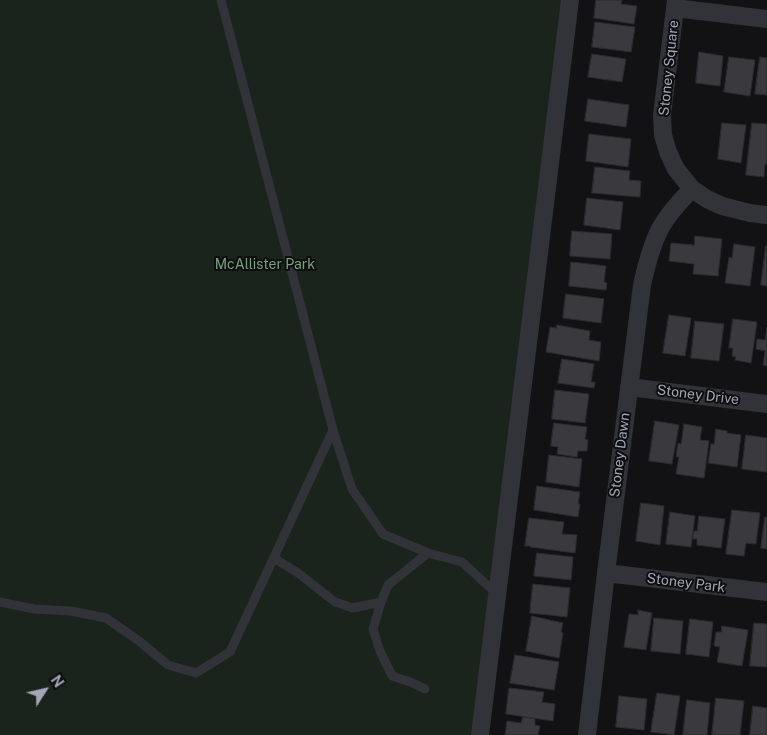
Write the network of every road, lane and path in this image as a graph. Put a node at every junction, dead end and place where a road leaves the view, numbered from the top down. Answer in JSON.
{"nodes":[{"id":1,"x":221,"y":0,"type":"edge"},
{"id":2,"x":570,"y":0,"type":"edge"},
{"id":3,"x":676,"y":4,"type":"edge"},
{"id":4,"x":767,"y":19,"type":"edge"},
{"id":5,"x":692,"y":189,"type":"junction"},
{"id":6,"x":767,"y":215,"type":"edge"},
{"id":7,"x":629,"y":387,"type":"junction"},
{"id":8,"x":767,"y":404,"type":"edge"},
{"id":9,"x":333,"y":430,"type":"junction"},
{"id":10,"x":428,"y":553,"type":"junction"},
{"id":11,"x":274,"y":558,"type":"junction"},
{"id":12,"x":606,"y":573,"type":"junction"},
{"id":13,"x":767,"y":592,"type":"edge"},
{"id":14,"x":497,"y":595,"type":"junction"},
{"id":15,"x":0,"y":602,"type":"edge"},
{"id":16,"x":381,"y":602,"type":"junction"},
{"id":17,"x":425,"y":689,"type":"dead end"},
{"id":18,"x":480,"y":735,"type":"edge"},
{"id":19,"x":587,"y":735,"type":"edge"}],
"edges":[{"from":1,"to":9,"type":"lane"},
{"from":2,"to":14,"type":"street"},
{"from":3,"to":4,"type":"street"},
{"from":3,"to":5,"type":"street","name":"Stoney Square"},
{"from":5,"to":6,"type":"street"},
{"from":5,"to":7,"type":"street","name":"Stoney Dawn"},
{"from":7,"to":8,"type":"street","name":"Stoney Drive"},
{"from":7,"to":12,"type":"street","name":"Stoney Dawn"},
{"from":9,"to":10,"type":"lane"},
{"from":9,"to":11,"type":"lane"},
{"from":10,"to":14,"type":"lane"},
{"from":10,"to":16,"type":"lane"},
{"from":11,"to":15,"type":"lane"},
{"from":11,"to":16,"type":"lane"},
{"from":12,"to":13,"type":"street","name":"Stoney Park"},
{"from":12,"to":19,"type":"street","name":"Stoney Dawn"},
{"from":14,"to":18,"type":"street"},
{"from":16,"to":17,"type":"lane"}]}
